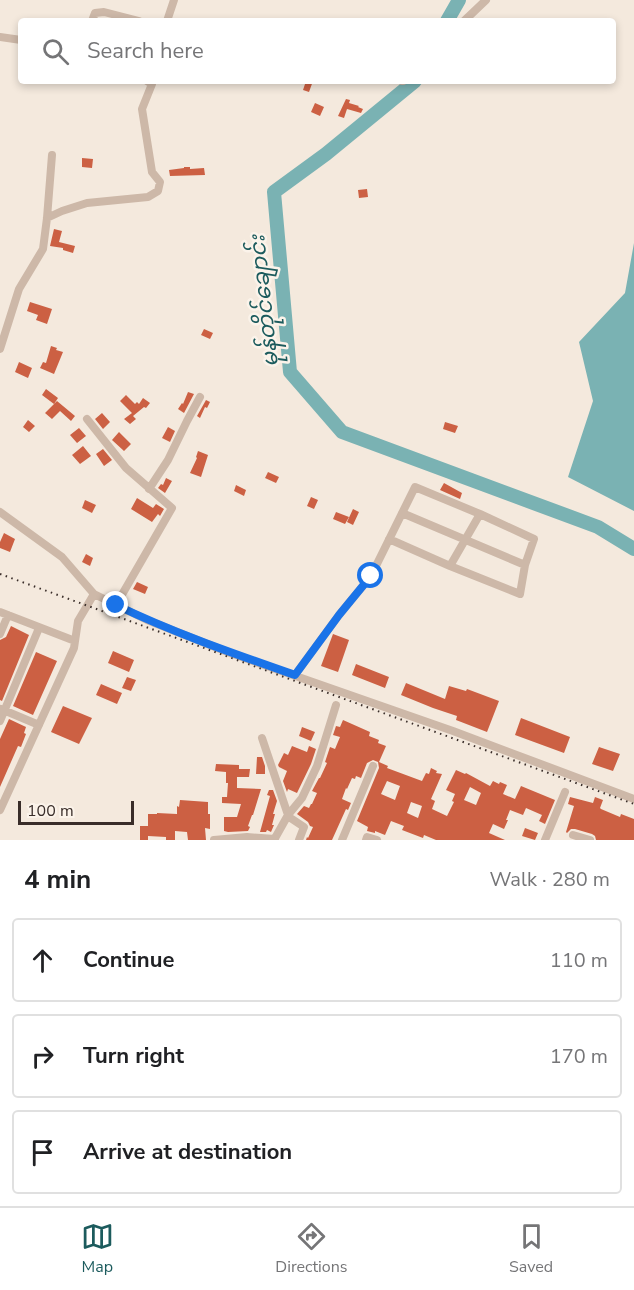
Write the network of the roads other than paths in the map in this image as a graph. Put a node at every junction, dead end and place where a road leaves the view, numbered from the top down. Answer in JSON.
{"nodes":[{"id":1,"x":174,"y":0,"type":"edge"},
{"id":2,"x":486,"y":0,"type":"edge"},
{"id":3,"x":93,"y":18,"type":"edge"},
{"id":4,"x":127,"y":18,"type":"edge"},
{"id":5,"x":168,"y":18,"type":"edge"},
{"id":6,"x":467,"y":18,"type":"edge"},
{"id":7,"x":0,"y":37,"type":"edge"},
{"id":8,"x":18,"y":40,"type":"edge"},
{"id":9,"x":152,"y":84,"type":"edge"},
{"id":10,"x":52,"y":155,"type":"dead end"},
{"id":11,"x":47,"y":218,"type":"junction"},
{"id":12,"x":0,"y":349,"type":"edge"},
{"id":13,"x":200,"y":397,"type":"dead end"},
{"id":14,"x":87,"y":419,"type":"dead end"},
{"id":15,"x":149,"y":489,"type":"junction"},
{"id":16,"x":0,"y":512,"type":"edge"},
{"id":17,"x":402,"y":513,"type":"junction"},
{"id":18,"x":480,"y":514,"type":"junction"},
{"id":19,"x":389,"y":539,"type":"junction"},
{"id":20,"x":465,"y":540,"type":"junction"},
{"id":21,"x":525,"y":565,"type":"junction"},
{"id":22,"x":450,"y":566,"type":"junction"},
{"id":23,"x":94,"y":594,"type":"junction"},
{"id":24,"x":116,"y":605,"type":"junction"},
{"id":25,"x":4,"y":613,"type":"edge"},
{"id":26,"x":39,"y":628,"type":"junction"},
{"id":27,"x":0,"y":634,"type":"edge"},
{"id":28,"x":75,"y":641,"type":"junction"},
{"id":29,"x":295,"y":675,"type":"junction"},
{"id":30,"x":336,"y":705,"type":"dead end"},
{"id":31,"x":2,"y":709,"type":"edge"},
{"id":32,"x":0,"y":721,"type":"edge"},
{"id":33,"x":39,"y":725,"type":"junction"},
{"id":34,"x":262,"y":738,"type":"dead end"},
{"id":35,"x":373,"y":766,"type":"dead end"},
{"id":36,"x":565,"y":792,"type":"dead end"},
{"id":37,"x":634,"y":799,"type":"edge"},
{"id":38,"x":0,"y":810,"type":"edge"},
{"id":39,"x":288,"y":815,"type":"junction"},
{"id":40,"x":573,"y":835,"type":"dead end"},
{"id":41,"x":214,"y":840,"type":"edge"},
{"id":42,"x":274,"y":840,"type":"edge"},
{"id":43,"x":299,"y":840,"type":"edge"},
{"id":44,"x":342,"y":840,"type":"edge"},
{"id":45,"x":366,"y":840,"type":"edge"},
{"id":46,"x":377,"y":840,"type":"edge"},
{"id":47,"x":544,"y":840,"type":"edge"},
{"id":48,"x":590,"y":840,"type":"edge"}],
"edges":[{"from":1,"to":5,"type":"street"},
{"from":2,"to":6,"type":"street"},
{"from":3,"to":4,"type":"street"},
{"from":7,"to":8,"type":"street"},
{"from":9,"to":11,"type":"street"},
{"from":10,"to":11,"type":"street"},
{"from":11,"to":12,"type":"street"},
{"from":13,"to":15,"type":"street"},
{"from":14,"to":15,"type":"street"},
{"from":15,"to":24,"type":"street"},
{"from":16,"to":23,"type":"street"},
{"from":17,"to":18,"type":"street"},
{"from":17,"to":19,"type":"street"},
{"from":17,"to":20,"type":"street"},
{"from":18,"to":20,"type":"street"},
{"from":18,"to":21,"type":"street"},
{"from":19,"to":22,"type":"street"},
{"from":19,"to":29,"type":"street"},
{"from":20,"to":21,"type":"street"},
{"from":20,"to":22,"type":"street"},
{"from":21,"to":22,"type":"street"},
{"from":23,"to":24,"type":"street"},
{"from":23,"to":28,"type":"street"},
{"from":24,"to":29,"type":"street"},
{"from":25,"to":26,"type":"street"},
{"from":25,"to":27,"type":"street"},
{"from":26,"to":28,"type":"street"},
{"from":26,"to":31,"type":"street"},
{"from":28,"to":33,"type":"street"},
{"from":29,"to":37,"type":"street"},
{"from":30,"to":39,"type":"street"},
{"from":31,"to":32,"type":"street"},
{"from":31,"to":33,"type":"street"},
{"from":33,"to":38,"type":"street"},
{"from":34,"to":39,"type":"street"},
{"from":35,"to":44,"type":"street"},
{"from":36,"to":47,"type":"street"},
{"from":39,"to":42,"type":"street"},
{"from":39,"to":43,"type":"street"},
{"from":40,"to":48,"type":"street"},
{"from":41,"to":42,"type":"street"},
{"from":45,"to":46,"type":"street"}]}
